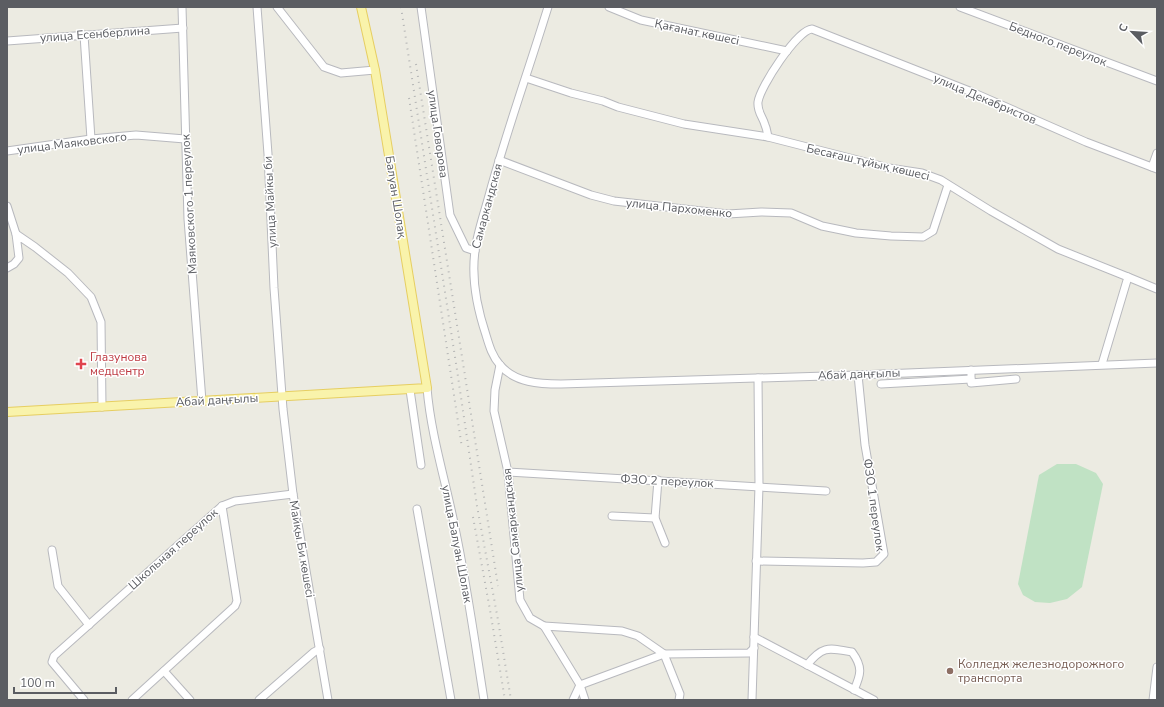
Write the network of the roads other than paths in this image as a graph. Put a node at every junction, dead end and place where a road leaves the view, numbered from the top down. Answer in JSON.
{"nodes":[{"id":1,"x":182,"y":7,"type":"edge"},
{"id":2,"x":257,"y":7,"type":"edge"},
{"id":3,"x":277,"y":7,"type":"edge"},
{"id":4,"x":361,"y":7,"type":"edge"},
{"id":5,"x":421,"y":7,"type":"edge"},
{"id":6,"x":548,"y":7,"type":"edge"},
{"id":7,"x":609,"y":7,"type":"edge"},
{"id":8,"x":960,"y":7,"type":"edge"},
{"id":9,"x":183,"y":28,"type":"junction"},
{"id":10,"x":84,"y":35,"type":"junction"},
{"id":11,"x":7,"y":41,"type":"edge"},
{"id":12,"x":787,"y":51,"type":"junction"},
{"id":13,"x":375,"y":70,"type":"junction"},
{"id":14,"x":526,"y":78,"type":"junction"},
{"id":15,"x":1157,"y":81,"type":"edge"},
{"id":16,"x":768,"y":137,"type":"junction"},
{"id":17,"x":91,"y":139,"type":"junction"},
{"id":18,"x":185,"y":139,"type":"junction"},
{"id":19,"x":7,"y":151,"type":"edge"},
{"id":20,"x":1157,"y":153,"type":"edge"},
{"id":21,"x":499,"y":160,"type":"junction"},
{"id":22,"x":1154,"y":168,"type":"edge"},
{"id":23,"x":948,"y":184,"type":"junction"},
{"id":24,"x":7,"y":206,"type":"edge"},
{"id":25,"x":16,"y":234,"type":"junction"},
{"id":26,"x":475,"y":251,"type":"junction"},
{"id":27,"x":7,"y":268,"type":"edge"},
{"id":28,"x":1128,"y":278,"type":"junction"},
{"id":29,"x":1157,"y":289,"type":"edge"},
{"id":30,"x":1157,"y":362,"type":"edge"},
{"id":31,"x":1102,"y":364,"type":"junction"},
{"id":32,"x":500,"y":365,"type":"junction"},
{"id":33,"x":971,"y":370,"type":"junction"},
{"id":34,"x":858,"y":375,"type":"junction"},
{"id":35,"x":758,"y":378,"type":"junction"},
{"id":36,"x":971,"y":379,"type":"junction"},
{"id":37,"x":1016,"y":379,"type":"dead end"},
{"id":38,"x":561,"y":384,"type":"joint"},
{"id":39,"x":882,"y":384,"type":"dead end"},
{"id":40,"x":426,"y":388,"type":"junction"},
{"id":41,"x":410,"y":390,"type":"junction"},
{"id":42,"x":282,"y":397,"type":"junction"},
{"id":43,"x":202,"y":401,"type":"junction"},
{"id":44,"x":102,"y":407,"type":"junction"},
{"id":45,"x":7,"y":412,"type":"edge"},
{"id":46,"x":421,"y":465,"type":"dead end"},
{"id":47,"x":508,"y":472,"type":"junction"},
{"id":48,"x":658,"y":480,"type":"junction"},
{"id":49,"x":759,"y":486,"type":"junction"},
{"id":50,"x":826,"y":491,"type":"dead end"},
{"id":51,"x":292,"y":494,"type":"junction"},
{"id":52,"x":222,"y":506,"type":"junction"},
{"id":53,"x":417,"y":509,"type":"dead end"},
{"id":54,"x":612,"y":516,"type":"dead end"},
{"id":55,"x":655,"y":518,"type":"junction"},
{"id":56,"x":665,"y":543,"type":"dead end"},
{"id":57,"x":52,"y":550,"type":"dead end"},
{"id":58,"x":756,"y":561,"type":"junction"},
{"id":59,"x":89,"y":624,"type":"junction"},
{"id":60,"x":544,"y":626,"type":"junction"},
{"id":61,"x":754,"y":637,"type":"junction"},
{"id":62,"x":754,"y":648,"type":"junction"},
{"id":63,"x":320,"y":649,"type":"junction"},
{"id":64,"x":664,"y":654,"type":"junction"},
{"id":65,"x":807,"y":665,"type":"junction"},
{"id":66,"x":1157,"y":667,"type":"edge"},
{"id":67,"x":164,"y":671,"type":"junction"},
{"id":68,"x":580,"y":685,"type":"junction"},
{"id":69,"x":854,"y":690,"type":"junction"},
{"id":70,"x":1157,"y":697,"type":"edge"},
{"id":71,"x":80,"y":698,"type":"edge"},
{"id":72,"x":132,"y":700,"type":"edge"},
{"id":73,"x":190,"y":700,"type":"edge"},
{"id":74,"x":259,"y":700,"type":"edge"},
{"id":75,"x":328,"y":700,"type":"edge"},
{"id":76,"x":451,"y":700,"type":"edge"},
{"id":77,"x":484,"y":700,"type":"edge"},
{"id":78,"x":573,"y":700,"type":"edge"},
{"id":79,"x":585,"y":700,"type":"edge"},
{"id":80,"x":679,"y":700,"type":"edge"},
{"id":81,"x":752,"y":700,"type":"edge"},
{"id":82,"x":874,"y":700,"type":"edge"},
{"id":83,"x":1153,"y":700,"type":"edge"}],
"edges":[{"from":1,"to":9,"type":"street","name":"Маяковского 1 переулок"},
{"from":2,"to":42,"type":"street","name":"улица Майкы би"},
{"from":3,"to":13,"type":"street"},
{"from":4,"to":13,"type":"main road","name":"Балуан Шолақ"},
{"from":5,"to":26,"type":"street","name":"улица Говорова"},
{"from":6,"to":14,"type":"street","name":"Самаркандская"},
{"from":7,"to":12,"type":"street","name":"Қағанат көшесі"},
{"from":8,"to":15,"type":"street","name":"Бедного переулок"},
{"from":9,"to":10,"type":"street","name":"улица Есенберлина"},
{"from":9,"to":18,"type":"street","name":"Маяковского 1 переулок"},
{"from":10,"to":11,"type":"street","name":"улица Есенберлина"},
{"from":10,"to":17,"type":"street"},
{"from":12,"to":16,"type":"street"},
{"from":12,"to":22,"type":"street","name":"улица Декабристов"},
{"from":13,"to":40,"type":"main road","name":"Балуан Шолақ"},
{"from":14,"to":16,"type":"street","name":"Бесағаш тұйық көшесі"},
{"from":14,"to":21,"type":"street","name":"Самаркандская"},
{"from":16,"to":23,"type":"street","name":"Бесағаш тұйық көшесі"},
{"from":17,"to":18,"type":"street","name":"улица Маяковского"},
{"from":17,"to":19,"type":"street","name":"улица Маяковского"},
{"from":18,"to":43,"type":"street","name":"Маяковского 1 переулок"},
{"from":20,"to":22,"type":"street"},
{"from":21,"to":23,"type":"street","name":"улица Пархоменко"},
{"from":21,"to":26,"type":"street","name":"Самаркандская"},
{"from":23,"to":28,"type":"street","name":"Бесағаш тұйық көшесі"},
{"from":24,"to":25,"type":"street"},
{"from":25,"to":27,"type":"street"},
{"from":25,"to":44,"type":"street"},
{"from":26,"to":32,"type":"street","name":"Самаркандская"},
{"from":28,"to":29,"type":"street","name":"Бесағаш тұйық көшесі"},
{"from":28,"to":31,"type":"street"},
{"from":30,"to":31,"type":"street","name":"Абай даңғылы"},
{"from":31,"to":33,"type":"street","name":"Абай даңғылы"},
{"from":32,"to":38,"type":"street","name":"Самаркандская"},
{"from":32,"to":47,"type":"street","name":"улица Самаркандская"},
{"from":33,"to":34,"type":"street","name":"Абай даңғылы"},
{"from":33,"to":36,"type":"street"},
{"from":34,"to":35,"type":"street","name":"Абай даңғылы"},
{"from":34,"to":58,"type":"street","name":"ФЗО 1 переулок"},
{"from":35,"to":38,"type":"street","name":"Абай даңғылы"},
{"from":35,"to":49,"type":"street"},
{"from":36,"to":37,"type":"street"},
{"from":36,"to":39,"type":"street"},
{"from":40,"to":41,"type":"main road","name":"Абай даңғылы"},
{"from":40,"to":77,"type":"street","name":"улица Балуан Шолак"},
{"from":41,"to":42,"type":"main road","name":"Абай даңғылы"},
{"from":41,"to":46,"type":"street"},
{"from":42,"to":43,"type":"main road","name":"Абай даңғылы"},
{"from":42,"to":51,"type":"street","name":"Майқы Би көшесі"},
{"from":43,"to":44,"type":"main road","name":"Абай даңғылы"},
{"from":44,"to":45,"type":"main road","name":"Абай даңғылы"},
{"from":47,"to":48,"type":"street","name":"ФЗО 2 переулок"},
{"from":47,"to":60,"type":"street","name":"улица Самаркандская"},
{"from":48,"to":49,"type":"street","name":"ФЗО 2 переулок"},
{"from":48,"to":55,"type":"street"},
{"from":49,"to":50,"type":"street","name":"ФЗО 2 переулок"},
{"from":49,"to":58,"type":"street"},
{"from":51,"to":52,"type":"street","name":"Школьная переулок"},
{"from":51,"to":63,"type":"street","name":"Майқы Би көшесі"},
{"from":52,"to":59,"type":"street","name":"Школьная переулок"},
{"from":52,"to":67,"type":"street"},
{"from":53,"to":76,"type":"street"},
{"from":54,"to":55,"type":"street"},
{"from":55,"to":56,"type":"street"},
{"from":57,"to":59,"type":"street"},
{"from":58,"to":61,"type":"street"},
{"from":59,"to":71,"type":"street","name":"Школьная переулок"},
{"from":60,"to":64,"type":"street"},
{"from":60,"to":68,"type":"street","name":"улица Самаркандская"},
{"from":61,"to":62,"type":"street"},
{"from":61,"to":65,"type":"street"},
{"from":62,"to":64,"type":"street"},
{"from":62,"to":81,"type":"street"},
{"from":63,"to":74,"type":"street"},
{"from":63,"to":75,"type":"street","name":"Майқы Би көшесі"},
{"from":64,"to":68,"type":"street"},
{"from":64,"to":80,"type":"street"},
{"from":65,"to":69,"type":"street"},
{"from":65,"to":69,"type":"street"},
{"from":66,"to":83,"type":"street"},
{"from":67,"to":72,"type":"street"},
{"from":67,"to":73,"type":"street"},
{"from":68,"to":78,"type":"street"},
{"from":68,"to":79,"type":"street","name":"улица Самаркандская"},
{"from":69,"to":82,"type":"street"},
{"from":70,"to":83,"type":"street"}]}
